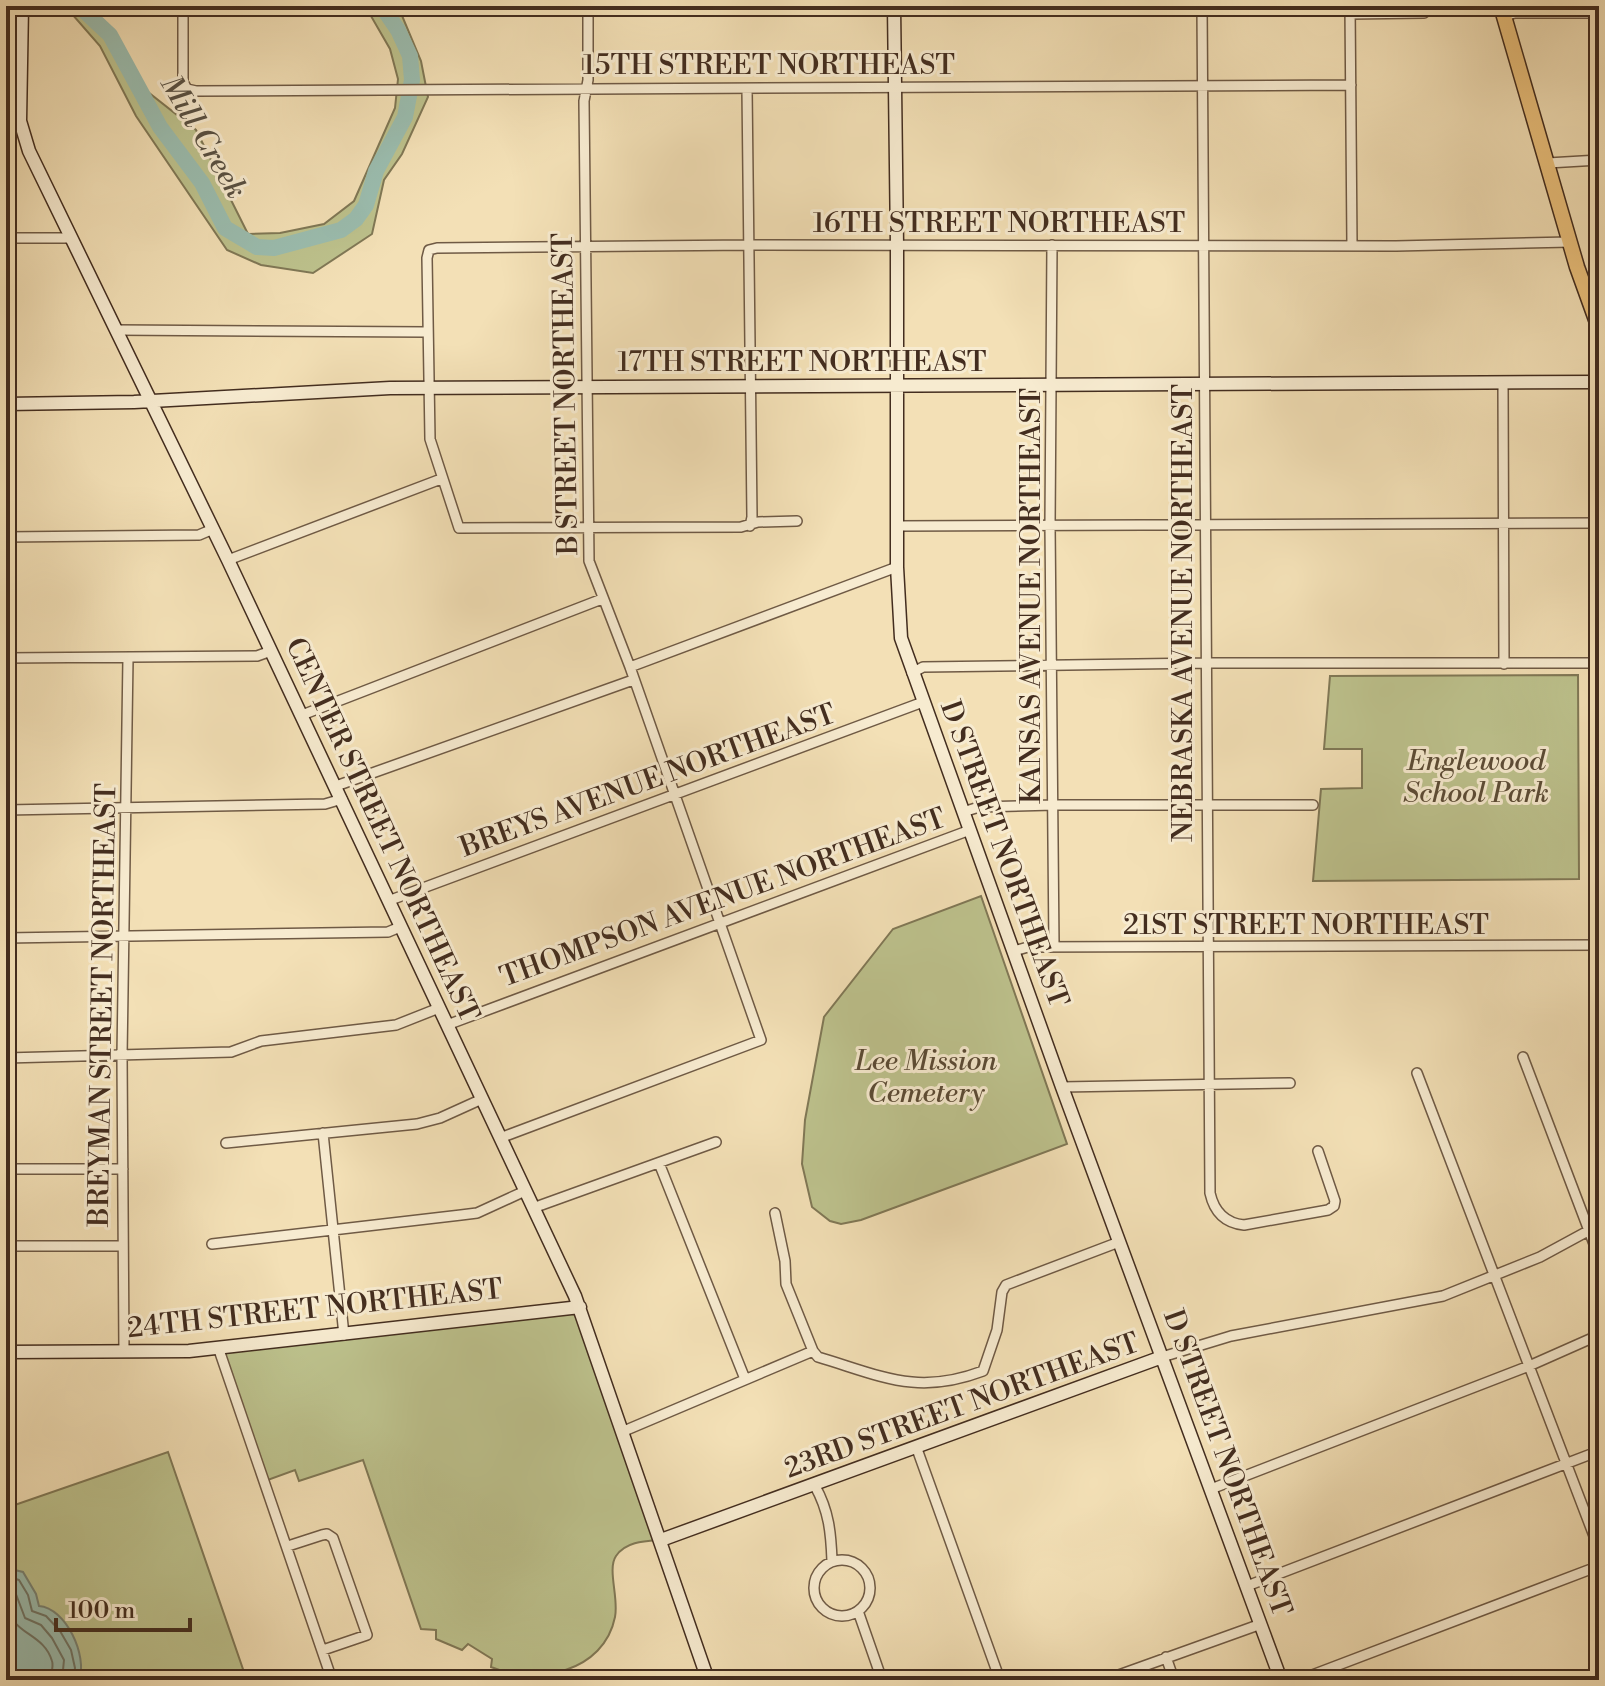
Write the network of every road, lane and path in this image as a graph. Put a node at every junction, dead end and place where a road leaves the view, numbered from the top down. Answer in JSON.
{"nodes":[{"id":1,"x":22,"y":6,"type":"edge"},
{"id":2,"x":183,"y":6,"type":"edge"},
{"id":3,"x":588,"y":6,"type":"edge"},
{"id":4,"x":894,"y":6,"type":"edge"},
{"id":5,"x":1202,"y":6,"type":"edge"},
{"id":6,"x":1350,"y":10,"type":"edge"},
{"id":7,"x":1502,"y":11,"type":"edge"},
{"id":8,"x":1424,"y":13,"type":"dead end"},
{"id":9,"x":1599,"y":13,"type":"edge"},
{"id":10,"x":1202,"y":85,"type":"junction"},
{"id":11,"x":1351,"y":85,"type":"junction"},
{"id":12,"x":894,"y":87,"type":"junction"},
{"id":13,"x":586,"y":88,"type":"junction"},
{"id":14,"x":747,"y":89,"type":"junction"},
{"id":15,"x":1599,"y":160,"type":"edge"},
{"id":16,"x":1548,"y":163,"type":"junction"},
{"id":17,"x":6,"y":238,"type":"edge"},
{"id":18,"x":71,"y":238,"type":"junction"},
{"id":19,"x":1570,"y":242,"type":"junction"},
{"id":20,"x":750,"y":245,"type":"junction"},
{"id":21,"x":1052,"y":245,"type":"junction"},
{"id":22,"x":897,"y":246,"type":"junction"},
{"id":23,"x":1203,"y":246,"type":"junction"},
{"id":24,"x":1352,"y":246,"type":"junction"},
{"id":25,"x":585,"y":247,"type":"junction"},
{"id":26,"x":1599,"y":328,"type":"edge"},
{"id":27,"x":116,"y":330,"type":"junction"},
{"id":28,"x":427,"y":332,"type":"junction"},
{"id":29,"x":1599,"y":382,"type":"edge"},
{"id":30,"x":1503,"y":383,"type":"junction"},
{"id":31,"x":1051,"y":384,"type":"junction"},
{"id":32,"x":1203,"y":384,"type":"junction"},
{"id":33,"x":897,"y":385,"type":"junction"},
{"id":34,"x":428,"y":387,"type":"junction"},
{"id":35,"x":586,"y":387,"type":"junction"},
{"id":36,"x":752,"y":387,"type":"junction"},
{"id":37,"x":150,"y":402,"type":"junction"},
{"id":38,"x":6,"y":404,"type":"edge"},
{"id":39,"x":441,"y":479,"type":"junction"},
{"id":40,"x":797,"y":521,"type":"dead end"},
{"id":41,"x":1599,"y":523,"type":"edge"},
{"id":42,"x":1505,"y":524,"type":"junction"},
{"id":43,"x":1050,"y":525,"type":"junction"},
{"id":44,"x":1204,"y":525,"type":"junction"},
{"id":45,"x":750,"y":526,"type":"junction"},
{"id":46,"x":898,"y":526,"type":"junction"},
{"id":47,"x":587,"y":527,"type":"junction"},
{"id":48,"x":213,"y":529,"type":"junction"},
{"id":49,"x":6,"y":537,"type":"edge"},
{"id":50,"x":228,"y":560,"type":"junction"},
{"id":51,"x":897,"y":567,"type":"junction"},
{"id":52,"x":602,"y":599,"type":"junction"},
{"id":53,"x":271,"y":651,"type":"junction"},
{"id":54,"x":6,"y":658,"type":"edge"},
{"id":55,"x":128,"y":658,"type":"junction"},
{"id":56,"x":1206,"y":663,"type":"junction"},
{"id":57,"x":1599,"y":663,"type":"edge"},
{"id":58,"x":1053,"y":664,"type":"junction"},
{"id":59,"x":1504,"y":664,"type":"junction"},
{"id":60,"x":630,"y":667,"type":"junction"},
{"id":61,"x":912,"y":673,"type":"junction"},
{"id":62,"x":633,"y":680,"type":"junction"},
{"id":63,"x":923,"y":702,"type":"junction"},
{"id":64,"x":302,"y":715,"type":"junction"},
{"id":65,"x":339,"y":792,"type":"junction"},
{"id":66,"x":674,"y":794,"type":"junction"},
{"id":67,"x":1054,"y":805,"type":"junction"},
{"id":68,"x":1207,"y":805,"type":"junction"},
{"id":69,"x":1313,"y":805,"type":"dead end"},
{"id":70,"x":127,"y":808,"type":"junction"},
{"id":71,"x":6,"y":810,"type":"edge"},
{"id":72,"x":963,"y":812,"type":"junction"},
{"id":73,"x":970,"y":830,"type":"junction"},
{"id":74,"x":388,"y":901,"type":"junction"},
{"id":75,"x":719,"y":923,"type":"junction"},
{"id":76,"x":400,"y":927,"type":"junction"},
{"id":77,"x":125,"y":937,"type":"junction"},
{"id":78,"x":6,"y":938,"type":"edge"},
{"id":79,"x":1599,"y":945,"type":"edge"},
{"id":80,"x":1054,"y":947,"type":"junction"},
{"id":81,"x":1207,"y":947,"type":"junction"},
{"id":82,"x":1014,"y":951,"type":"junction"},
{"id":83,"x":439,"y":1008,"type":"junction"},
{"id":84,"x":447,"y":1025,"type":"junction"},
{"id":85,"x":122,"y":1056,"type":"junction"},
{"id":86,"x":1523,"y":1057,"type":"dead end"},
{"id":87,"x":6,"y":1058,"type":"edge"},
{"id":88,"x":1417,"y":1073,"type":"dead end"},
{"id":89,"x":1290,"y":1083,"type":"dead end"},
{"id":90,"x":1209,"y":1085,"type":"junction"},
{"id":91,"x":1062,"y":1087,"type":"junction"},
{"id":92,"x":482,"y":1099,"type":"junction"},
{"id":93,"x":323,"y":1133,"type":"junction"},
{"id":94,"x":500,"y":1138,"type":"junction"},
{"id":95,"x":716,"y":1142,"type":"dead end"},
{"id":96,"x":226,"y":1143,"type":"dead end"},
{"id":97,"x":1318,"y":1151,"type":"dead end"},
{"id":98,"x":659,"y":1163,"type":"junction"},
{"id":99,"x":6,"y":1169,"type":"edge"},
{"id":100,"x":123,"y":1169,"type":"junction"},
{"id":101,"x":525,"y":1191,"type":"junction"},
{"id":102,"x":533,"y":1208,"type":"junction"},
{"id":103,"x":775,"y":1213,"type":"dead end"},
{"id":104,"x":1599,"y":1225,"type":"edge"},
{"id":105,"x":333,"y":1230,"type":"junction"},
{"id":106,"x":1589,"y":1230,"type":"junction"},
{"id":107,"x":1119,"y":1242,"type":"junction"},
{"id":108,"x":212,"y":1244,"type":"dead end"},
{"id":109,"x":6,"y":1246,"type":"edge"},
{"id":110,"x":123,"y":1246,"type":"junction"},
{"id":111,"x":1599,"y":1257,"type":"edge"},
{"id":112,"x":1494,"y":1277,"type":"junction"},
{"id":113,"x":580,"y":1307,"type":"junction"},
{"id":114,"x":344,"y":1335,"type":"junction"},
{"id":115,"x":1599,"y":1335,"type":"edge"},
{"id":116,"x":218,"y":1347,"type":"junction"},
{"id":117,"x":813,"y":1351,"type":"junction"},
{"id":118,"x":6,"y":1352,"type":"edge"},
{"id":119,"x":124,"y":1352,"type":"junction"},
{"id":120,"x":1162,"y":1357,"type":"junction"},
{"id":121,"x":1529,"y":1366,"type":"junction"},
{"id":122,"x":745,"y":1379,"type":"junction"},
{"id":123,"x":624,"y":1431,"type":"junction"},
{"id":124,"x":917,"y":1449,"type":"junction"},
{"id":125,"x":1599,"y":1451,"type":"edge"},
{"id":126,"x":1566,"y":1465,"type":"junction"},
{"id":127,"x":815,"y":1486,"type":"junction"},
{"id":128,"x":1211,"y":1489,"type":"junction"},
{"id":129,"x":661,"y":1540,"type":"junction"},
{"id":130,"x":288,"y":1546,"type":"junction"},
{"id":131,"x":1599,"y":1549,"type":"edge"},
{"id":132,"x":832,"y":1561,"type":"junction"},
{"id":133,"x":1599,"y":1566,"type":"edge"},
{"id":134,"x":1247,"y":1586,"type":"junction"},
{"id":135,"x":858,"y":1611,"type":"junction"},
{"id":136,"x":1261,"y":1624,"type":"junction"},
{"id":137,"x":323,"y":1650,"type":"junction"},
{"id":138,"x":1166,"y":1657,"type":"junction"},
{"id":139,"x":332,"y":1680,"type":"edge"},
{"id":140,"x":708,"y":1680,"type":"edge"},
{"id":141,"x":882,"y":1680,"type":"edge"},
{"id":142,"x":1000,"y":1680,"type":"edge"},
{"id":143,"x":1105,"y":1680,"type":"edge"},
{"id":144,"x":1174,"y":1680,"type":"edge"},
{"id":145,"x":1281,"y":1680,"type":"edge"},
{"id":146,"x":1299,"y":1680,"type":"edge"}],
"edges":[{"from":1,"to":18,"type":"main road","name":"CENTER STREET NORTHEAST"},
{"from":2,"to":13,"type":"street","name":"15TH STREET NORTHEAST"},
{"from":3,"to":13,"type":"street","name":"B STREET NORTHEAST"},
{"from":4,"to":12,"type":"main road","name":"D STREET NORTHEAST"},
{"from":5,"to":10,"type":"street","name":"NEBRASKA AVENUE NORTHEAST"},
{"from":6,"to":8,"type":"street"},
{"from":6,"to":11,"type":"street"},
{"from":7,"to":9,"type":"street"},
{"from":7,"to":16,"type":"main road"},
{"from":10,"to":11,"type":"street","name":"15TH STREET NORTHEAST"},
{"from":10,"to":12,"type":"street","name":"15TH STREET NORTHEAST"},
{"from":10,"to":23,"type":"street","name":"NEBRASKA AVENUE NORTHEAST"},
{"from":11,"to":24,"type":"street"},
{"from":12,"to":14,"type":"street","name":"15TH STREET NORTHEAST"},
{"from":12,"to":22,"type":"main road","name":"D STREET NORTHEAST"},
{"from":13,"to":14,"type":"street","name":"15TH STREET NORTHEAST"},
{"from":13,"to":25,"type":"street","name":"B STREET NORTHEAST"},
{"from":14,"to":20,"type":"street"},
{"from":15,"to":16,"type":"street"},
{"from":16,"to":19,"type":"main road"},
{"from":17,"to":18,"type":"street"},
{"from":18,"to":27,"type":"main road","name":"CENTER STREET NORTHEAST"},
{"from":19,"to":24,"type":"street","name":"16TH STREET NORTHEAST"},
{"from":19,"to":26,"type":"main road"},
{"from":20,"to":22,"type":"street","name":"16TH STREET NORTHEAST"},
{"from":20,"to":25,"type":"street","name":"16TH STREET NORTHEAST"},
{"from":20,"to":36,"type":"street"},
{"from":21,"to":22,"type":"street","name":"16TH STREET NORTHEAST"},
{"from":21,"to":23,"type":"street","name":"16TH STREET NORTHEAST"},
{"from":21,"to":31,"type":"street","name":"KANSAS AVENUE NORTHEAST"},
{"from":22,"to":33,"type":"main road","name":"D STREET NORTHEAST"},
{"from":23,"to":24,"type":"street","name":"16TH STREET NORTHEAST"},
{"from":23,"to":32,"type":"street","name":"NEBRASKA AVENUE NORTHEAST"},
{"from":25,"to":28,"type":"street","name":"16TH STREET NORTHEAST"},
{"from":25,"to":35,"type":"street","name":"B STREET NORTHEAST"},
{"from":27,"to":28,"type":"street"},
{"from":27,"to":37,"type":"main road","name":"CENTER STREET NORTHEAST"},
{"from":28,"to":34,"type":"street"},
{"from":29,"to":30,"type":"main road","name":"17TH STREET NORTHEAST"},
{"from":30,"to":32,"type":"main road","name":"17TH STREET NORTHEAST"},
{"from":30,"to":42,"type":"street"},
{"from":31,"to":32,"type":"main road","name":"17TH STREET NORTHEAST"},
{"from":31,"to":33,"type":"main road","name":"17TH STREET NORTHEAST"},
{"from":31,"to":43,"type":"street","name":"KANSAS AVENUE NORTHEAST"},
{"from":32,"to":44,"type":"street","name":"NEBRASKA AVENUE NORTHEAST"},
{"from":33,"to":36,"type":"main road","name":"17TH STREET NORTHEAST"},
{"from":33,"to":46,"type":"main road","name":"D STREET NORTHEAST"},
{"from":34,"to":35,"type":"main road","name":"17TH STREET NORTHEAST"},
{"from":34,"to":37,"type":"main road","name":"17TH STREET NORTHEAST"},
{"from":34,"to":39,"type":"street"},
{"from":35,"to":36,"type":"main road","name":"17TH STREET NORTHEAST"},
{"from":35,"to":47,"type":"street","name":"B STREET NORTHEAST"},
{"from":36,"to":45,"type":"street"},
{"from":37,"to":38,"type":"main road","name":"17TH STREET NORTHEAST"},
{"from":37,"to":48,"type":"main road","name":"CENTER STREET NORTHEAST"},
{"from":39,"to":47,"type":"street"},
{"from":39,"to":50,"type":"street"},
{"from":40,"to":45,"type":"street"},
{"from":41,"to":42,"type":"street"},
{"from":42,"to":44,"type":"street"},
{"from":42,"to":59,"type":"street"},
{"from":43,"to":44,"type":"street"},
{"from":43,"to":46,"type":"street"},
{"from":43,"to":58,"type":"street","name":"KANSAS AVENUE NORTHEAST"},
{"from":44,"to":56,"type":"street","name":"NEBRASKA AVENUE NORTHEAST"},
{"from":45,"to":47,"type":"street"},
{"from":46,"to":51,"type":"main road","name":"D STREET NORTHEAST"},
{"from":47,"to":52,"type":"street","name":"B STREET NORTHEAST"},
{"from":48,"to":49,"type":"street"},
{"from":48,"to":50,"type":"main road","name":"CENTER STREET NORTHEAST"},
{"from":50,"to":53,"type":"main road","name":"CENTER STREET NORTHEAST"},
{"from":51,"to":60,"type":"street"},
{"from":51,"to":61,"type":"main road","name":"D STREET NORTHEAST"},
{"from":52,"to":60,"type":"street","name":"B STREET NORTHEAST"},
{"from":52,"to":64,"type":"street"},
{"from":53,"to":55,"type":"street"},
{"from":53,"to":64,"type":"main road","name":"CENTER STREET NORTHEAST"},
{"from":54,"to":55,"type":"street"},
{"from":55,"to":70,"type":"street","name":"BREYMAN STREET NORTHEAST"},
{"from":56,"to":58,"type":"street"},
{"from":56,"to":59,"type":"street"},
{"from":56,"to":68,"type":"street","name":"NEBRASKA AVENUE NORTHEAST"},
{"from":57,"to":59,"type":"street"},
{"from":58,"to":61,"type":"street"},
{"from":58,"to":67,"type":"street","name":"KANSAS AVENUE NORTHEAST"},
{"from":60,"to":62,"type":"street","name":"B STREET NORTHEAST"},
{"from":61,"to":63,"type":"main road","name":"D STREET NORTHEAST"},
{"from":62,"to":65,"type":"street"},
{"from":62,"to":66,"type":"street","name":"B STREET NORTHEAST"},
{"from":63,"to":66,"type":"street","name":"BREYS AVENUE NORTHEAST"},
{"from":63,"to":72,"type":"main road","name":"D STREET NORTHEAST"},
{"from":64,"to":65,"type":"main road","name":"CENTER STREET NORTHEAST"},
{"from":65,"to":70,"type":"street"},
{"from":65,"to":74,"type":"main road","name":"CENTER STREET NORTHEAST"},
{"from":66,"to":74,"type":"street","name":"BREYS AVENUE NORTHEAST"},
{"from":66,"to":75,"type":"street","name":"B STREET NORTHEAST"},
{"from":67,"to":68,"type":"street"},
{"from":67,"to":72,"type":"street"},
{"from":67,"to":80,"type":"street","name":"KANSAS AVENUE NORTHEAST"},
{"from":68,"to":69,"type":"street"},
{"from":68,"to":81,"type":"street","name":"NEBRASKA AVENUE NORTHEAST"},
{"from":70,"to":71,"type":"street"},
{"from":70,"to":77,"type":"street","name":"BREYMAN STREET NORTHEAST"},
{"from":72,"to":73,"type":"main road","name":"D STREET NORTHEAST"},
{"from":73,"to":75,"type":"street","name":"THOMPSON AVENUE NORTHEAST"},
{"from":73,"to":82,"type":"main road","name":"D STREET NORTHEAST"},
{"from":74,"to":76,"type":"main road","name":"CENTER STREET NORTHEAST"},
{"from":75,"to":84,"type":"street","name":"THOMPSON AVENUE NORTHEAST"},
{"from":75,"to":94,"type":"street","name":"B STREET NORTHEAST"},
{"from":76,"to":77,"type":"street"},
{"from":76,"to":83,"type":"main road","name":"CENTER STREET NORTHEAST"},
{"from":77,"to":78,"type":"street"},
{"from":77,"to":85,"type":"street","name":"BREYMAN STREET NORTHEAST"},
{"from":79,"to":81,"type":"street","name":"21ST STREET NORTHEAST"},
{"from":80,"to":81,"type":"street","name":"21ST STREET NORTHEAST"},
{"from":80,"to":82,"type":"street","name":"21ST STREET NORTHEAST"},
{"from":81,"to":90,"type":"street","name":"NEBRASKA AVENUE NORTHEAST"},
{"from":82,"to":91,"type":"main road","name":"D STREET NORTHEAST"},
{"from":83,"to":84,"type":"main road","name":"CENTER STREET NORTHEAST"},
{"from":83,"to":85,"type":"street"},
{"from":84,"to":92,"type":"main road","name":"CENTER STREET NORTHEAST"},
{"from":85,"to":87,"type":"street"},
{"from":85,"to":100,"type":"street","name":"BREYMAN STREET NORTHEAST"},
{"from":86,"to":106,"type":"street"},
{"from":88,"to":112,"type":"street"},
{"from":89,"to":90,"type":"street"},
{"from":90,"to":91,"type":"street"},
{"from":90,"to":97,"type":"street","name":"NEBRASKA AVENUE NORTHEAST"},
{"from":91,"to":107,"type":"main road","name":"D STREET NORTHEAST"},
{"from":92,"to":93,"type":"street"},
{"from":92,"to":94,"type":"main road","name":"CENTER STREET NORTHEAST"},
{"from":93,"to":96,"type":"street"},
{"from":93,"to":105,"type":"street"},
{"from":94,"to":101,"type":"main road","name":"CENTER STREET NORTHEAST"},
{"from":95,"to":98,"type":"street"},
{"from":98,"to":102,"type":"street"},
{"from":98,"to":122,"type":"street"},
{"from":99,"to":100,"type":"street"},
{"from":100,"to":110,"type":"street","name":"BREYMAN STREET NORTHEAST"},
{"from":101,"to":102,"type":"main road","name":"CENTER STREET NORTHEAST"},
{"from":101,"to":105,"type":"street"},
{"from":102,"to":113,"type":"main road","name":"CENTER STREET NORTHEAST"},
{"from":103,"to":117,"type":"street"},
{"from":104,"to":106,"type":"street","name":"23RD STREET NORTHEAST"},
{"from":105,"to":108,"type":"street"},
{"from":105,"to":114,"type":"street"},
{"from":106,"to":111,"type":"street"},
{"from":106,"to":112,"type":"street","name":"23RD STREET NORTHEAST"},
{"from":107,"to":117,"type":"street"},
{"from":107,"to":120,"type":"main road","name":"D STREET NORTHEAST"},
{"from":109,"to":110,"type":"street"},
{"from":110,"to":119,"type":"street","name":"BREYMAN STREET NORTHEAST"},
{"from":112,"to":120,"type":"street","name":"23RD STREET NORTHEAST"},
{"from":112,"to":121,"type":"street"},
{"from":113,"to":114,"type":"main road","name":"24TH STREET NORTHEAST"},
{"from":113,"to":123,"type":"main road","name":"CENTER STREET NORTHEAST"},
{"from":114,"to":116,"type":"main road","name":"24TH STREET NORTHEAST"},
{"from":115,"to":121,"type":"street"},
{"from":116,"to":119,"type":"main road","name":"24TH STREET NORTHEAST"},
{"from":116,"to":130,"type":"street"},
{"from":117,"to":122,"type":"street"},
{"from":118,"to":119,"type":"main road","name":"24TH STREET NORTHEAST"},
{"from":120,"to":124,"type":"main road","name":"23RD STREET NORTHEAST"},
{"from":120,"to":128,"type":"main road","name":"D STREET NORTHEAST"},
{"from":121,"to":126,"type":"street"},
{"from":121,"to":128,"type":"street"},
{"from":122,"to":123,"type":"street"},
{"from":123,"to":129,"type":"main road","name":"CENTER STREET NORTHEAST"},
{"from":124,"to":127,"type":"main road","name":"23RD STREET NORTHEAST"},
{"from":124,"to":142,"type":"street"},
{"from":125,"to":126,"type":"street"},
{"from":126,"to":131,"type":"street"},
{"from":126,"to":134,"type":"street"},
{"from":127,"to":129,"type":"main road","name":"23RD STREET NORTHEAST"},
{"from":127,"to":132,"type":"street"},
{"from":128,"to":134,"type":"main road","name":"D STREET NORTHEAST"},
{"from":129,"to":140,"type":"main road","name":"CENTER STREET NORTHEAST"},
{"from":130,"to":137,"type":"street"},
{"from":130,"to":137,"type":"street"},
{"from":132,"to":135,"type":"street"},
{"from":132,"to":135,"type":"street"},
{"from":133,"to":146,"type":"street"},
{"from":134,"to":136,"type":"main road","name":"D STREET NORTHEAST"},
{"from":135,"to":141,"type":"street"},
{"from":136,"to":138,"type":"street"},
{"from":136,"to":145,"type":"main road","name":"D STREET NORTHEAST"},
{"from":137,"to":139,"type":"street"},
{"from":138,"to":143,"type":"street"},
{"from":138,"to":144,"type":"street"}]}
